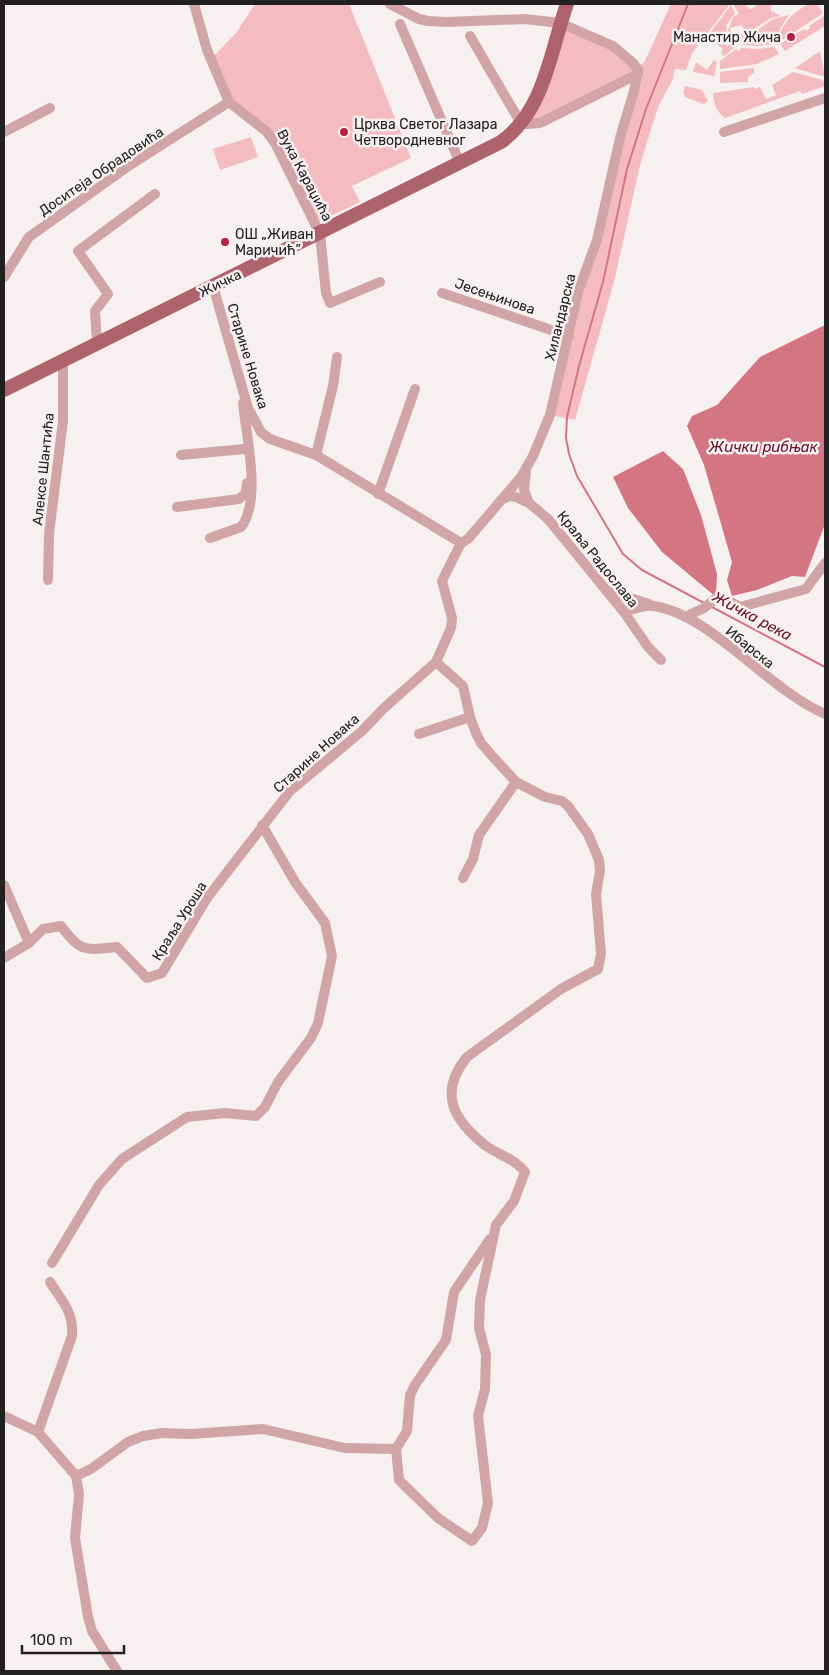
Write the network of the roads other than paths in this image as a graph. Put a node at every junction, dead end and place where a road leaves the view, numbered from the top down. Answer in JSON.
{"nodes":[{"id":1,"x":194,"y":4,"type":"edge"},
{"id":2,"x":390,"y":4,"type":"edge"},
{"id":3,"x":567,"y":4,"type":"edge"},
{"id":4,"x":560,"y":23,"type":"junction"},
{"id":5,"x":400,"y":24,"type":"dead end"},
{"id":6,"x":470,"y":36,"type":"dead end"},
{"id":7,"x":638,"y":74,"type":"junction"},
{"id":8,"x":825,"y":98,"type":"edge"},
{"id":9,"x":229,"y":102,"type":"junction"},
{"id":10,"x":50,"y":108,"type":"dead end"},
{"id":11,"x":517,"y":127,"type":"junction"},
{"id":12,"x":4,"y":132,"type":"edge"},
{"id":13,"x":724,"y":132,"type":"dead end"},
{"id":14,"x":460,"y":163,"type":"junction"},
{"id":15,"x":155,"y":194,"type":"dead end"},
{"id":16,"x":320,"y":234,"type":"junction"},
{"id":17,"x":4,"y":277,"type":"edge"},
{"id":18,"x":380,"y":282,"type":"dead end"},
{"id":19,"x":213,"y":286,"type":"junction"},
{"id":20,"x":442,"y":293,"type":"dead end"},
{"id":21,"x":569,"y":336,"type":"junction"},
{"id":22,"x":97,"y":344,"type":"junction"},
{"id":23,"x":337,"y":356,"type":"dead end"},
{"id":24,"x":63,"y":360,"type":"junction"},
{"id":25,"x":242,"y":389,"type":"junction"},
{"id":26,"x":415,"y":389,"type":"dead end"},
{"id":27,"x":4,"y":390,"type":"edge"},
{"id":28,"x":245,"y":425,"type":"junction"},
{"id":29,"x":244,"y":449,"type":"junction"},
{"id":30,"x":181,"y":455,"type":"dead end"},
{"id":31,"x":316,"y":455,"type":"junction"},
{"id":32,"x":527,"y":467,"type":"junction"},
{"id":33,"x":378,"y":494,"type":"junction"},
{"id":34,"x":500,"y":500,"type":"junction"},
{"id":35,"x":529,"y":503,"type":"junction"},
{"id":36,"x":177,"y":507,"type":"dead end"},
{"id":37,"x":210,"y":538,"type":"dead end"},
{"id":38,"x":462,"y":543,"type":"junction"},
{"id":39,"x":825,"y":563,"type":"edge"},
{"id":40,"x":48,"y":580,"type":"dead end"},
{"id":41,"x":608,"y":591,"type":"junction"},
{"id":42,"x":655,"y":606,"type":"junction"},
{"id":43,"x":624,"y":612,"type":"junction"},
{"id":44,"x":685,"y":617,"type":"junction"},
{"id":45,"x":661,"y":660,"type":"dead end"},
{"id":46,"x":436,"y":662,"type":"junction"},
{"id":47,"x":825,"y":714,"type":"edge"},
{"id":48,"x":470,"y":716,"type":"junction"},
{"id":49,"x":419,"y":734,"type":"dead end"},
{"id":50,"x":516,"y":782,"type":"junction"},
{"id":51,"x":262,"y":825,"type":"junction"},
{"id":52,"x":463,"y":878,"type":"dead end"},
{"id":53,"x":4,"y":885,"type":"edge"},
{"id":54,"x":29,"y":943,"type":"junction"},
{"id":55,"x":4,"y":958,"type":"edge"},
{"id":56,"x":496,"y":1225,"type":"junction"},
{"id":57,"x":52,"y":1263,"type":"dead end"},
{"id":58,"x":50,"y":1282,"type":"dead end"},
{"id":59,"x":4,"y":1416,"type":"edge"},
{"id":60,"x":38,"y":1432,"type":"junction"},
{"id":61,"x":396,"y":1449,"type":"junction"},
{"id":62,"x":76,"y":1476,"type":"junction"},
{"id":63,"x":117,"y":1671,"type":"edge"}],
"edges":[{"from":1,"to":9,"type":"street","name":"Вука Караџића"},
{"from":2,"to":4,"type":"street"},
{"from":3,"to":4,"type":"main road"},
{"from":4,"to":7,"type":"street"},
{"from":4,"to":11,"type":"main road"},
{"from":5,"to":14,"type":"street"},
{"from":6,"to":11,"type":"street"},
{"from":7,"to":11,"type":"street"},
{"from":7,"to":21,"type":"street","name":"Хиландарска"},
{"from":8,"to":13,"type":"street"},
{"from":9,"to":16,"type":"street","name":"Вука Караџића"},
{"from":9,"to":17,"type":"street","name":"Доситеја Обрадовића"},
{"from":10,"to":12,"type":"street"},
{"from":11,"to":14,"type":"main road","name":"Жичка"},
{"from":14,"to":16,"type":"main road","name":"Жичка"},
{"from":15,"to":22,"type":"street"},
{"from":16,"to":18,"type":"street"},
{"from":16,"to":19,"type":"main road","name":"Жичка"},
{"from":19,"to":22,"type":"main road","name":"Жичка"},
{"from":19,"to":25,"type":"street","name":"Старине Новака"},
{"from":20,"to":21,"type":"street","name":"Јесењинова"},
{"from":21,"to":32,"type":"street","name":"Хиландарска"},
{"from":22,"to":24,"type":"main road","name":"Жичка"},
{"from":23,"to":31,"type":"street"},
{"from":24,"to":27,"type":"main road","name":"Жичка"},
{"from":24,"to":40,"type":"street","name":"Алексе Шантића"},
{"from":25,"to":28,"type":"street"},
{"from":25,"to":31,"type":"street","name":"Старине Новака"},
{"from":26,"to":33,"type":"street"},
{"from":28,"to":29,"type":"street"},
{"from":28,"to":37,"type":"street"},
{"from":29,"to":30,"type":"street"},
{"from":29,"to":36,"type":"street"},
{"from":31,"to":33,"type":"street","name":"Старине Новака"},
{"from":32,"to":34,"type":"street","name":"Хиландарска"},
{"from":32,"to":35,"type":"street"},
{"from":33,"to":38,"type":"street","name":"Старине Новака"},
{"from":34,"to":35,"type":"street","name":"Краља Радослава"},
{"from":34,"to":38,"type":"street","name":"Хиландарска"},
{"from":35,"to":41,"type":"street","name":"Краља Радослава"},
{"from":38,"to":46,"type":"street","name":"Старине Новака"},
{"from":39,"to":44,"type":"street"},
{"from":41,"to":42,"type":"street","name":"Ибарска"},
{"from":41,"to":43,"type":"street","name":"Краља Радослава"},
{"from":42,"to":43,"type":"street","name":"Ибарска"},
{"from":42,"to":44,"type":"street","name":"Ибарска"},
{"from":43,"to":45,"type":"street","name":"Краља Радослава"},
{"from":44,"to":47,"type":"street","name":"Ибарска"},
{"from":46,"to":48,"type":"street"},
{"from":46,"to":51,"type":"street","name":"Старине Новака"},
{"from":48,"to":49,"type":"street"},
{"from":48,"to":50,"type":"street"},
{"from":50,"to":52,"type":"street"},
{"from":50,"to":56,"type":"street"},
{"from":51,"to":54,"type":"street","name":"Краља Уроша"},
{"from":51,"to":57,"type":"street"},
{"from":53,"to":54,"type":"street"},
{"from":54,"to":55,"type":"street","name":"Краља Уроша"},
{"from":56,"to":61,"type":"street"},
{"from":56,"to":61,"type":"street"},
{"from":58,"to":60,"type":"street"},
{"from":59,"to":60,"type":"street"},
{"from":60,"to":62,"type":"street"},
{"from":61,"to":62,"type":"street"},
{"from":62,"to":63,"type":"street"}]}
